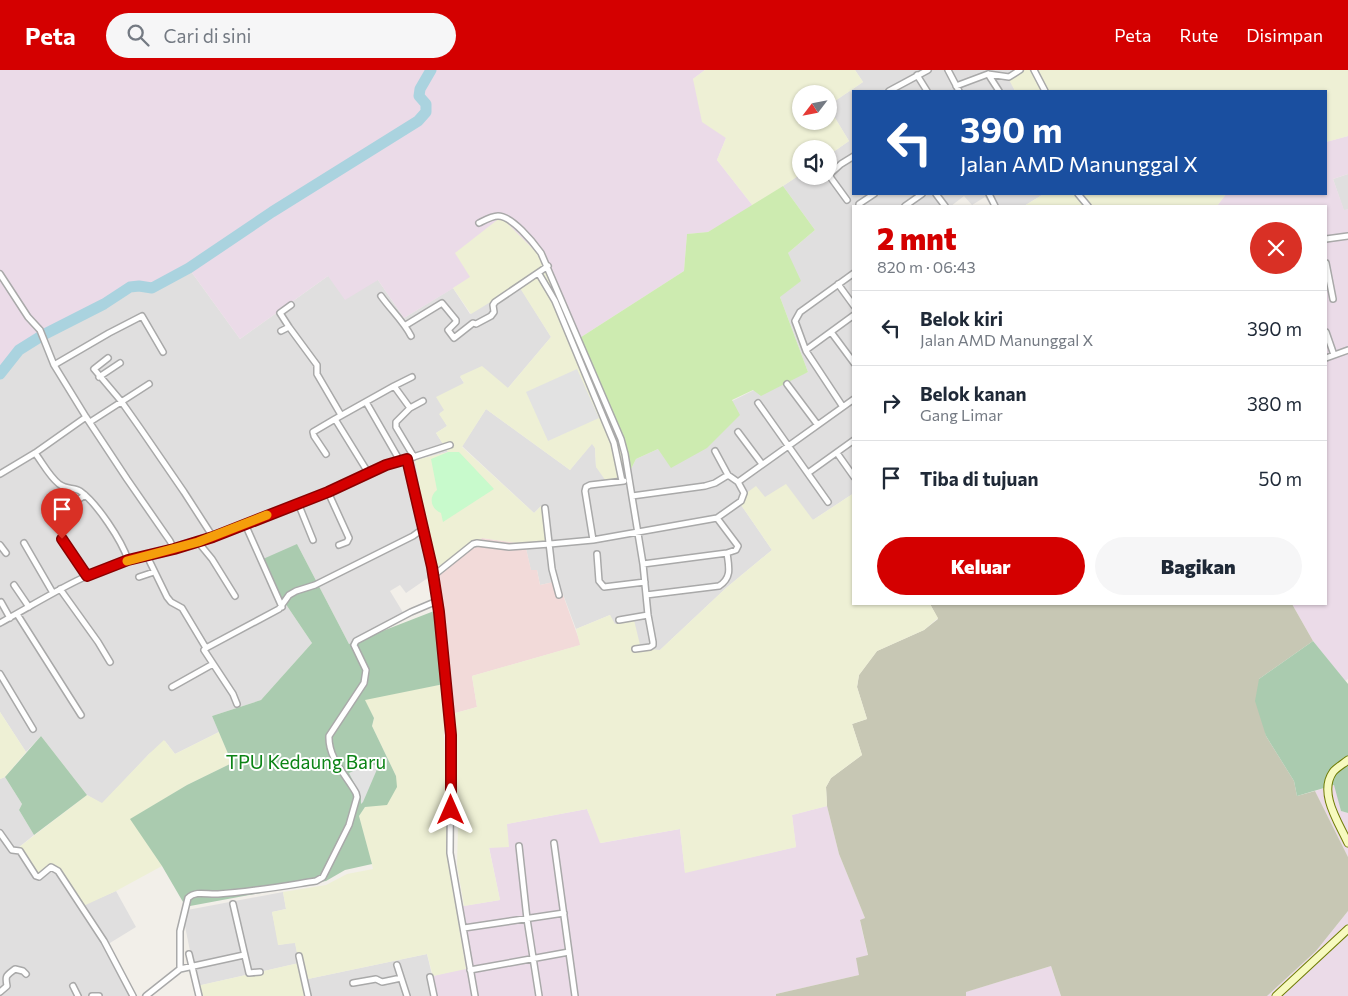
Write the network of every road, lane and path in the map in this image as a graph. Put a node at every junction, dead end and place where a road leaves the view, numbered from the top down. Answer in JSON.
{"nodes":[{"id":1,"x":928,"y":70,"type":"edge"},
{"id":2,"x":948,"y":70,"type":"edge"},
{"id":3,"x":1020,"y":70,"type":"edge"},
{"id":4,"x":1034,"y":70,"type":"edge"},
{"id":5,"x":994,"y":72,"type":"edge"},
{"id":6,"x":988,"y":74,"type":"junction"},
{"id":7,"x":917,"y":75,"type":"junction"},
{"id":8,"x":958,"y":89,"type":"edge"},
{"id":9,"x":891,"y":90,"type":"edge"},
{"id":10,"x":927,"y":90,"type":"edge"},
{"id":11,"x":998,"y":90,"type":"edge"},
{"id":12,"x":1044,"y":90,"type":"edge"},
{"id":13,"x":852,"y":157,"type":"edge"},
{"id":14,"x":872,"y":195,"type":"edge"},
{"id":15,"x":921,"y":195,"type":"edge"},
{"id":16,"x":1079,"y":195,"type":"edge"},
{"id":17,"x":847,"y":200,"type":"dead end"},
{"id":18,"x":859,"y":205,"type":"edge"},
{"id":19,"x":906,"y":205,"type":"edge"},
{"id":20,"x":1087,"y":205,"type":"edge"},
{"id":21,"x":479,"y":223,"type":"dead end"},
{"id":22,"x":1348,"y":236,"type":"edge"},
{"id":23,"x":1327,"y":239,"type":"edge"},
{"id":24,"x":548,"y":266,"type":"junction"},
{"id":25,"x":1327,"y":268,"type":"edge"},
{"id":26,"x":0,"y":274,"type":"edge"},
{"id":27,"x":539,"y":274,"type":"junction"},
{"id":28,"x":852,"y":274,"type":"edge"},
{"id":29,"x":838,"y":284,"type":"junction"},
{"id":30,"x":381,"y":296,"type":"dead end"},
{"id":31,"x":1333,"y":299,"type":"dead end"},
{"id":32,"x":852,"y":303,"type":"edge"},
{"id":33,"x":291,"y":305,"type":"dead end"},
{"id":34,"x":852,"y":316,"type":"edge"},
{"id":35,"x":406,"y":325,"type":"junction"},
{"id":36,"x":289,"y":327,"type":"junction"},
{"id":37,"x":281,"y":331,"type":"dead end"},
{"id":38,"x":831,"y":332,"type":"junction"},
{"id":39,"x":1327,"y":335,"type":"edge"},
{"id":40,"x":411,"y":336,"type":"dead end"},
{"id":41,"x":806,"y":350,"type":"junction"},
{"id":42,"x":1348,"y":350,"type":"edge"},
{"id":43,"x":163,"y":352,"type":"dead end"},
{"id":44,"x":1334,"y":355,"type":"junction"},
{"id":45,"x":108,"y":358,"type":"dead end"},
{"id":46,"x":1327,"y":358,"type":"edge"},
{"id":47,"x":852,"y":360,"type":"edge"},
{"id":48,"x":120,"y":363,"type":"dead end"},
{"id":49,"x":54,"y":366,"type":"junction"},
{"id":50,"x":99,"y":377,"type":"junction"},
{"id":51,"x":412,"y":377,"type":"dead end"},
{"id":52,"x":149,"y":384,"type":"dead end"},
{"id":53,"x":788,"y":384,"type":"dead end"},
{"id":54,"x":394,"y":386,"type":"junction"},
{"id":55,"x":852,"y":400,"type":"edge"},
{"id":56,"x":121,"y":401,"type":"junction"},
{"id":57,"x":423,"y":401,"type":"dead end"},
{"id":58,"x":366,"y":402,"type":"junction"},
{"id":59,"x":758,"y":403,"type":"dead end"},
{"id":60,"x":843,"y":406,"type":"junction"},
{"id":61,"x":410,"y":408,"type":"junction"},
{"id":62,"x":341,"y":415,"type":"junction"},
{"id":63,"x":334,"y":419,"type":"junction"},
{"id":64,"x":88,"y":420,"type":"junction"},
{"id":65,"x":817,"y":424,"type":"junction"},
{"id":66,"x":738,"y":432,"type":"dead end"},
{"id":67,"x":852,"y":442,"type":"edge"},
{"id":68,"x":450,"y":445,"type":"dead end"},
{"id":69,"x":789,"y":445,"type":"junction"},
{"id":70,"x":715,"y":451,"type":"dead end"},
{"id":71,"x":35,"y":453,"type":"junction"},
{"id":72,"x":837,"y":453,"type":"junction"},
{"id":73,"x":326,"y":454,"type":"dead end"},
{"id":74,"x":414,"y":457,"type":"junction"},
{"id":75,"x":407,"y":459,"type":"junction"},
{"id":76,"x":400,"y":461,"type":"junction"},
{"id":77,"x":762,"y":464,"type":"junction"},
{"id":78,"x":808,"y":473,"type":"junction"},
{"id":79,"x":0,"y":474,"type":"edge"},
{"id":80,"x":369,"y":474,"type":"junction"},
{"id":81,"x":852,"y":474,"type":"edge"},
{"id":82,"x":728,"y":475,"type":"junction"},
{"id":83,"x":622,"y":481,"type":"junction"},
{"id":84,"x":629,"y":481,"type":"junction"},
{"id":85,"x":738,"y":482,"type":"junction"},
{"id":86,"x":328,"y":492,"type":"junction"},
{"id":87,"x":85,"y":495,"type":"junction"},
{"id":88,"x":632,"y":496,"type":"junction"},
{"id":89,"x":828,"y":502,"type":"dead end"},
{"id":90,"x":298,"y":503,"type":"junction"},
{"id":91,"x":545,"y":508,"type":"dead end"},
{"id":92,"x":55,"y":516,"type":"dead end"},
{"id":93,"x":717,"y":518,"type":"junction"},
{"id":94,"x":245,"y":524,"type":"junction"},
{"id":95,"x":424,"y":528,"type":"junction"},
{"id":96,"x":637,"y":532,"type":"junction"},
{"id":97,"x":213,"y":537,"type":"junction"},
{"id":98,"x":62,"y":539,"type":"dead end"},
{"id":99,"x":312,"y":540,"type":"dead end"},
{"id":100,"x":593,"y":540,"type":"junction"},
{"id":101,"x":24,"y":542,"type":"dead end"},
{"id":102,"x":198,"y":542,"type":"junction"},
{"id":103,"x":550,"y":544,"type":"junction"},
{"id":104,"x":339,"y":545,"type":"dead end"},
{"id":105,"x":0,"y":546,"type":"edge"},
{"id":106,"x":174,"y":549,"type":"junction"},
{"id":107,"x":6,"y":553,"type":"dead end"},
{"id":108,"x":727,"y":553,"type":"junction"},
{"id":109,"x":597,"y":554,"type":"dead end"},
{"id":110,"x":147,"y":556,"type":"junction"},
{"id":111,"x":128,"y":560,"type":"junction"},
{"id":112,"x":643,"y":564,"type":"junction"},
{"id":113,"x":154,"y":572,"type":"junction"},
{"id":114,"x":87,"y":576,"type":"junction"},
{"id":115,"x":434,"y":576,"type":"junction"},
{"id":116,"x":139,"y":577,"type":"dead end"},
{"id":117,"x":645,"y":582,"type":"junction"},
{"id":118,"x":14,"y":585,"type":"dead end"},
{"id":119,"x":60,"y":589,"type":"junction"},
{"id":120,"x":53,"y":593,"type":"junction"},
{"id":121,"x":559,"y":595,"type":"dead end"},
{"id":122,"x":646,"y":595,"type":"junction"},
{"id":123,"x":235,"y":596,"type":"dead end"},
{"id":124,"x":437,"y":601,"type":"junction"},
{"id":125,"x":1,"y":602,"type":"edge"},
{"id":126,"x":29,"y":607,"type":"junction"},
{"id":127,"x":282,"y":607,"type":"junction"},
{"id":128,"x":17,"y":614,"type":"junction"},
{"id":129,"x":648,"y":615,"type":"junction"},
{"id":130,"x":10,"y":618,"type":"junction"},
{"id":131,"x":619,"y":620,"type":"dead end"},
{"id":132,"x":0,"y":623,"type":"edge"},
{"id":133,"x":206,"y":648,"type":"junction"},
{"id":134,"x":635,"y":649,"type":"dead end"},
{"id":135,"x":110,"y":662,"type":"dead end"},
{"id":136,"x":213,"y":664,"type":"junction"},
{"id":137,"x":0,"y":674,"type":"edge"},
{"id":138,"x":172,"y":687,"type":"dead end"},
{"id":139,"x":237,"y":704,"type":"dead end"},
{"id":140,"x":81,"y":714,"type":"dead end"},
{"id":141,"x":33,"y":729,"type":"dead end"},
{"id":142,"x":1348,"y":760,"type":"edge"},
{"id":143,"x":0,"y":833,"type":"edge"},
{"id":144,"x":554,"y":843,"type":"dead end"},
{"id":145,"x":1348,"y":843,"type":"edge"},
{"id":146,"x":519,"y":846,"type":"dead end"},
{"id":147,"x":233,"y":904,"type":"dead end"},
{"id":148,"x":564,"y":913,"type":"junction"},
{"id":149,"x":526,"y":919,"type":"junction"},
{"id":150,"x":464,"y":928,"type":"junction"},
{"id":151,"x":1348,"y":929,"type":"edge"},
{"id":152,"x":569,"y":952,"type":"junction"},
{"id":153,"x":189,"y":954,"type":"dead end"},
{"id":154,"x":244,"y":954,"type":"junction"},
{"id":155,"x":299,"y":956,"type":"dead end"},
{"id":156,"x":533,"y":959,"type":"junction"},
{"id":157,"x":397,"y":965,"type":"dead end"},
{"id":158,"x":193,"y":966,"type":"junction"},
{"id":159,"x":180,"y":969,"type":"junction"},
{"id":160,"x":470,"y":970,"type":"junction"},
{"id":161,"x":260,"y":972,"type":"dead end"},
{"id":162,"x":26,"y":974,"type":"dead end"},
{"id":163,"x":430,"y":977,"type":"dead end"},
{"id":164,"x":401,"y":978,"type":"junction"},
{"id":165,"x":353,"y":983,"type":"dead end"},
{"id":166,"x":73,"y":986,"type":"dead end"},
{"id":167,"x":0,"y":992,"type":"edge"},
{"id":168,"x":78,"y":996,"type":"edge"},
{"id":169,"x":92,"y":996,"type":"edge"},
{"id":170,"x":99,"y":996,"type":"edge"},
{"id":171,"x":132,"y":996,"type":"edge"},
{"id":172,"x":146,"y":996,"type":"edge"},
{"id":173,"x":199,"y":996,"type":"edge"},
{"id":174,"x":308,"y":996,"type":"edge"},
{"id":175,"x":406,"y":996,"type":"edge"},
{"id":176,"x":434,"y":996,"type":"edge"},
{"id":177,"x":475,"y":996,"type":"edge"},
{"id":178,"x":539,"y":996,"type":"edge"},
{"id":179,"x":575,"y":996,"type":"edge"},
{"id":180,"x":1276,"y":996,"type":"edge"}],
"edges":[{"from":1,"to":7,"type":"street"},
{"from":2,"to":8,"type":"street"},
{"from":3,"to":5,"type":"street"},
{"from":4,"to":12,"type":"street"},
{"from":5,"to":6,"type":"street"},
{"from":6,"to":8,"type":"street"},
{"from":6,"to":11,"type":"street"},
{"from":7,"to":9,"type":"street"},
{"from":7,"to":10,"type":"street"},
{"from":13,"to":17,"type":"street"},
{"from":14,"to":18,"type":"street"},
{"from":15,"to":19,"type":"street"},
{"from":16,"to":20,"type":"street"},
{"from":21,"to":24,"type":"street"},
{"from":22,"to":23,"type":"street"},
{"from":24,"to":27,"type":"street"},
{"from":24,"to":84,"type":"street"},
{"from":25,"to":31,"type":"street"},
{"from":26,"to":49,"type":"street"},
{"from":27,"to":35,"type":"street"},
{"from":27,"to":83,"type":"street"},
{"from":28,"to":29,"type":"street"},
{"from":29,"to":32,"type":"street"},
{"from":29,"to":41,"type":"street"},
{"from":30,"to":35,"type":"street"},
{"from":33,"to":36,"type":"street"},
{"from":34,"to":38,"type":"street"},
{"from":35,"to":40,"type":"street"},
{"from":36,"to":37,"type":"street"},
{"from":36,"to":62,"type":"street"},
{"from":38,"to":41,"type":"street"},
{"from":38,"to":47,"type":"street"},
{"from":39,"to":44,"type":"street"},
{"from":41,"to":60,"type":"street"},
{"from":42,"to":44,"type":"street"},
{"from":43,"to":49,"type":"street"},
{"from":44,"to":46,"type":"street"},
{"from":45,"to":50,"type":"street"},
{"from":48,"to":50,"type":"street"},
{"from":49,"to":64,"type":"street"},
{"from":50,"to":56,"type":"street"},
{"from":51,"to":54,"type":"street"},
{"from":52,"to":56,"type":"street"},
{"from":53,"to":65,"type":"street"},
{"from":54,"to":58,"type":"street"},
{"from":54,"to":61,"type":"street"},
{"from":55,"to":60,"type":"street"},
{"from":56,"to":64,"type":"street"},
{"from":56,"to":97,"type":"street"},
{"from":57,"to":61,"type":"street"},
{"from":58,"to":62,"type":"street"},
{"from":58,"to":76,"type":"street"},
{"from":59,"to":69,"type":"street"},
{"from":60,"to":65,"type":"street"},
{"from":61,"to":74,"type":"street"},
{"from":62,"to":63,"type":"street"},
{"from":63,"to":73,"type":"street"},
{"from":63,"to":80,"type":"street"},
{"from":64,"to":71,"type":"street"},
{"from":64,"to":106,"type":"street"},
{"from":65,"to":69,"type":"street"},
{"from":66,"to":77,"type":"street"},
{"from":67,"to":72,"type":"street"},
{"from":68,"to":74,"type":"street"},
{"from":69,"to":77,"type":"street"},
{"from":69,"to":78,"type":"street"},
{"from":70,"to":82,"type":"street"},
{"from":71,"to":79,"type":"street"},
{"from":71,"to":87,"type":"street"},
{"from":72,"to":78,"type":"street"},
{"from":72,"to":81,"type":"street"},
{"from":74,"to":75,"type":"street"},
{"from":75,"to":76,"type":"street"},
{"from":75,"to":95,"type":"street"},
{"from":76,"to":80,"type":"street"},
{"from":77,"to":85,"type":"street"},
{"from":78,"to":89,"type":"street"},
{"from":80,"to":86,"type":"street"},
{"from":82,"to":85,"type":"street"},
{"from":82,"to":88,"type":"street"},
{"from":83,"to":84,"type":"street"},
{"from":83,"to":100,"type":"street"},
{"from":84,"to":88,"type":"street"},
{"from":85,"to":93,"type":"street"},
{"from":86,"to":90,"type":"street"},
{"from":86,"to":104,"type":"street"},
{"from":87,"to":92,"type":"street"},
{"from":87,"to":111,"type":"street"},
{"from":88,"to":96,"type":"street"},
{"from":90,"to":94,"type":"street"},
{"from":90,"to":99,"type":"street"},
{"from":91,"to":103,"type":"street"},
{"from":93,"to":96,"type":"street"},
{"from":93,"to":108,"type":"street"},
{"from":94,"to":97,"type":"street"},
{"from":94,"to":127,"type":"street"},
{"from":95,"to":115,"type":"street"},
{"from":95,"to":127,"type":"street"},
{"from":96,"to":100,"type":"street"},
{"from":96,"to":112,"type":"street"},
{"from":97,"to":102,"type":"street"},
{"from":98,"to":114,"type":"street"},
{"from":100,"to":103,"type":"street"},
{"from":101,"to":120,"type":"street"},
{"from":102,"to":106,"type":"street"},
{"from":102,"to":123,"type":"street"},
{"from":103,"to":115,"type":"street"},
{"from":103,"to":121,"type":"street"},
{"from":105,"to":107,"type":"street"},
{"from":106,"to":110,"type":"street"},
{"from":108,"to":112,"type":"street"},
{"from":108,"to":122,"type":"street"},
{"from":109,"to":117,"type":"street"},
{"from":110,"to":111,"type":"street"},
{"from":110,"to":113,"type":"street"},
{"from":111,"to":114,"type":"street"},
{"from":112,"to":117,"type":"street"},
{"from":113,"to":116,"type":"street"},
{"from":113,"to":133,"type":"street"},
{"from":114,"to":119,"type":"street"},
{"from":115,"to":124,"type":"street"},
{"from":117,"to":122,"type":"street"},
{"from":118,"to":126,"type":"street"},
{"from":119,"to":120,"type":"street"},
{"from":119,"to":135,"type":"street"},
{"from":120,"to":126,"type":"street"},
{"from":122,"to":129,"type":"street"},
{"from":124,"to":150,"type":"street"},
{"from":124,"to":159,"type":"street"},
{"from":125,"to":130,"type":"street"},
{"from":126,"to":128,"type":"street"},
{"from":127,"to":133,"type":"street"},
{"from":128,"to":130,"type":"street"},
{"from":128,"to":140,"type":"street"},
{"from":129,"to":131,"type":"street"},
{"from":129,"to":134,"type":"street"},
{"from":130,"to":132,"type":"street"},
{"from":133,"to":136,"type":"street"},
{"from":136,"to":138,"type":"street"},
{"from":136,"to":139,"type":"street"},
{"from":137,"to":141,"type":"street"},
{"from":142,"to":145,"type":"street"},
{"from":143,"to":171,"type":"street"},
{"from":144,"to":148,"type":"street"},
{"from":146,"to":149,"type":"street"},
{"from":147,"to":154,"type":"street"},
{"from":148,"to":149,"type":"street"},
{"from":148,"to":152,"type":"street"},
{"from":149,"to":150,"type":"street"},
{"from":149,"to":156,"type":"street"},
{"from":150,"to":160,"type":"street"},
{"from":151,"to":180,"type":"street"},
{"from":152,"to":156,"type":"street"},
{"from":152,"to":179,"type":"street"},
{"from":153,"to":158,"type":"street"},
{"from":154,"to":158,"type":"street"},
{"from":154,"to":161,"type":"street"},
{"from":155,"to":174,"type":"street"},
{"from":156,"to":160,"type":"street"},
{"from":156,"to":178,"type":"street"},
{"from":157,"to":164,"type":"street"},
{"from":158,"to":159,"type":"street"},
{"from":158,"to":173,"type":"street"},
{"from":159,"to":172,"type":"street"},
{"from":160,"to":177,"type":"street"},
{"from":162,"to":167,"type":"street"},
{"from":163,"to":176,"type":"street"},
{"from":164,"to":165,"type":"street"},
{"from":164,"to":175,"type":"street"},
{"from":166,"to":168,"type":"street"},
{"from":169,"to":170,"type":"street"}]}
